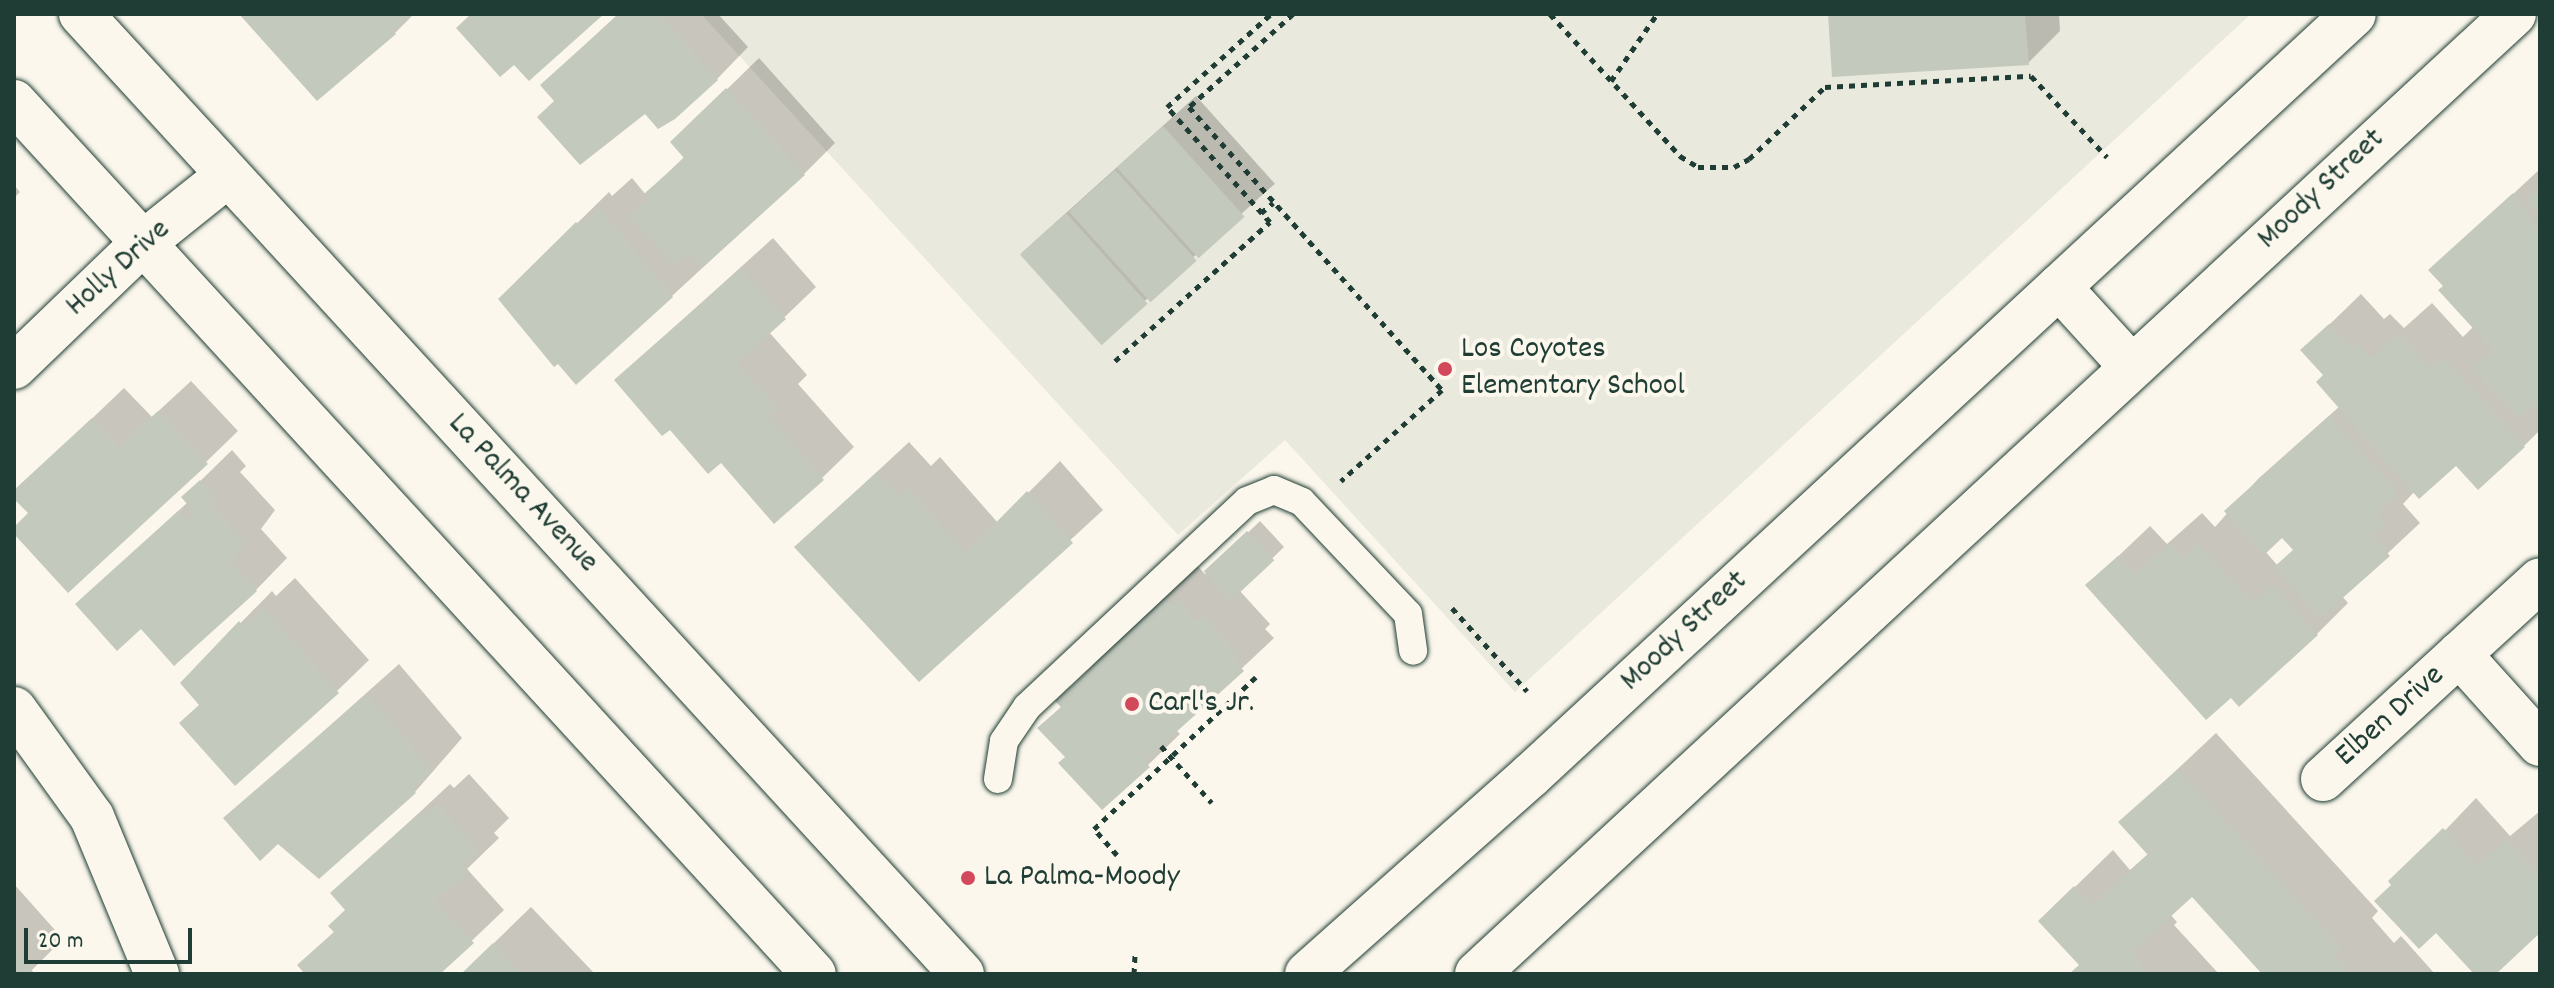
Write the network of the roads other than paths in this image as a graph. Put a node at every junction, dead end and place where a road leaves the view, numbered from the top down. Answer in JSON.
{"nodes":[{"id":1,"x":81,"y":14,"type":"edge"},
{"id":2,"x":2354,"y":14,"type":"edge"},
{"id":3,"x":2514,"y":14,"type":"edge"},
{"id":4,"x":14,"y":102,"type":"edge"},
{"id":5,"x":228,"y":175,"type":"junction"},
{"id":6,"x":143,"y":243,"type":"junction"},
{"id":7,"x":2059,"y":287,"type":"junction"},
{"id":8,"x":2131,"y":366,"type":"junction"},
{"id":9,"x":14,"y":367,"type":"edge"},
{"id":10,"x":2540,"y":580,"type":"edge"},
{"id":11,"x":1413,"y":651,"type":"dead end"},
{"id":12,"x":2459,"y":654,"type":"junction"},
{"id":13,"x":14,"y":709,"type":"edge"},
{"id":14,"x":2540,"y":744,"type":"edge"},
{"id":15,"x":998,"y":779,"type":"dead end"},
{"id":16,"x":2323,"y":779,"type":"dead end"},
{"id":17,"x":157,"y":974,"type":"edge"},
{"id":18,"x":814,"y":974,"type":"edge"},
{"id":19,"x":962,"y":974,"type":"edge"},
{"id":20,"x":1307,"y":974,"type":"edge"},
{"id":21,"x":1477,"y":974,"type":"edge"}],
"edges":[{"from":1,"to":5,"type":"main road","name":"La Palma Avenue"},
{"from":2,"to":7,"type":"main road","name":"Moody Street"},
{"from":3,"to":8,"type":"main road","name":"Moody Street"},
{"from":4,"to":6,"type":"main road"},
{"from":5,"to":6,"type":"main road","name":"Holly Drive"},
{"from":5,"to":19,"type":"main road","name":"La Palma Avenue"},
{"from":6,"to":9,"type":"main road","name":"Holly Drive"},
{"from":6,"to":18,"type":"main road"},
{"from":7,"to":8,"type":"main road"},
{"from":7,"to":20,"type":"main road","name":"Moody Street"},
{"from":8,"to":21,"type":"main road","name":"Moody Street"},
{"from":10,"to":12,"type":"main road","name":"Elben Drive"},
{"from":11,"to":15,"type":"lane"},
{"from":12,"to":14,"type":"main road","name":"Elben Drive"},
{"from":12,"to":16,"type":"main road","name":"Elben Drive"},
{"from":13,"to":17,"type":"main road"}]}
